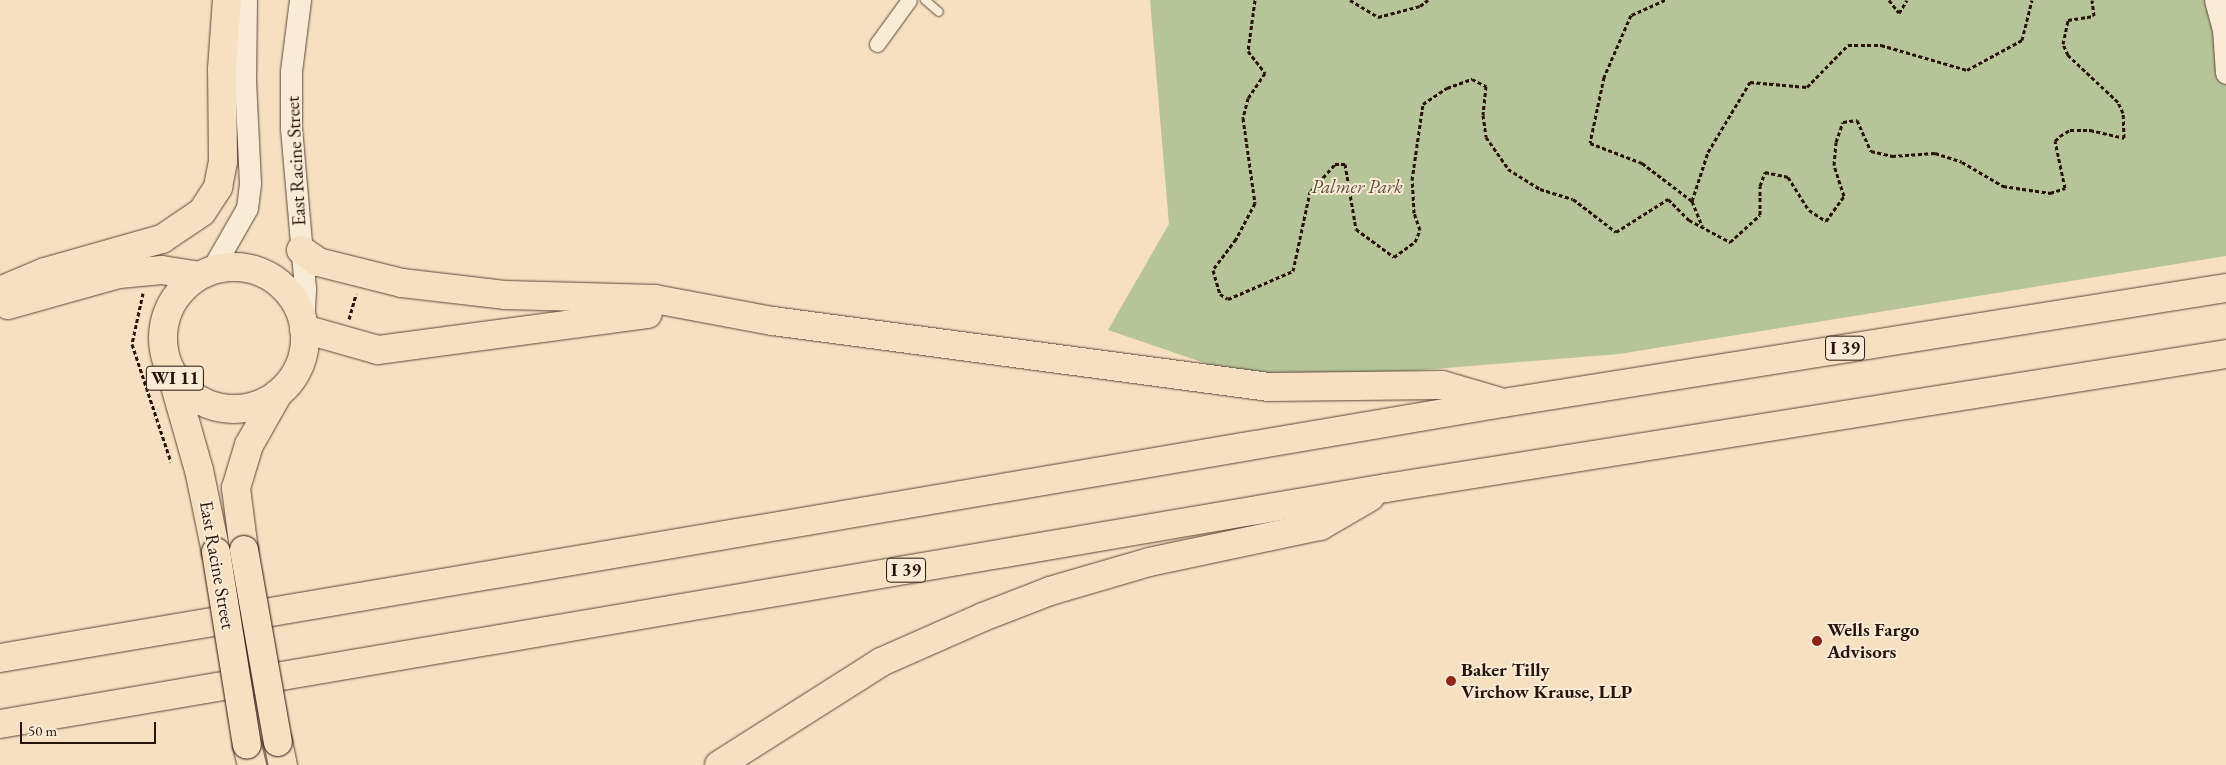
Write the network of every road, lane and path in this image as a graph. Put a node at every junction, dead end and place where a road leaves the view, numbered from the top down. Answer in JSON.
{"nodes":[{"id":1,"x":227,"y":0,"type":"edge"},
{"id":2,"x":246,"y":0,"type":"edge"},
{"id":3,"x":300,"y":0,"type":"edge"},
{"id":4,"x":909,"y":0,"type":"edge"},
{"id":5,"x":925,"y":0,"type":"edge"},
{"id":6,"x":1255,"y":0,"type":"edge"},
{"id":7,"x":1350,"y":0,"type":"edge"},
{"id":8,"x":1428,"y":0,"type":"edge"},
{"id":9,"x":1665,"y":0,"type":"edge"},
{"id":10,"x":1889,"y":0,"type":"edge"},
{"id":11,"x":1907,"y":0,"type":"edge"},
{"id":12,"x":2032,"y":0,"type":"edge"},
{"id":13,"x":2092,"y":0,"type":"edge"},
{"id":14,"x":2215,"y":0,"type":"edge"},
{"id":15,"x":939,"y":12,"type":"dead end"},
{"id":16,"x":877,"y":44,"type":"dead end"},
{"id":17,"x":2226,"y":73,"type":"edge"},
{"id":18,"x":1692,"y":201,"type":"junction"},
{"id":19,"x":1702,"y":227,"type":"junction"},
{"id":20,"x":301,"y":250,"type":"junction"},
{"id":21,"x":205,"y":274,"type":"junction"},
{"id":22,"x":2226,"y":288,"type":"edge"},
{"id":23,"x":0,"y":291,"type":"edge"},
{"id":24,"x":357,"y":293,"type":"dead end"},
{"id":25,"x":0,"y":309,"type":"edge"},
{"id":26,"x":728,"y":314,"type":"junction"},
{"id":27,"x":304,"y":326,"type":"junction"},
{"id":28,"x":348,"y":326,"type":"dead end"},
{"id":29,"x":2226,"y":354,"type":"edge"},
{"id":30,"x":170,"y":368,"type":"junction"},
{"id":31,"x":278,"y":394,"type":"junction"},
{"id":32,"x":1503,"y":403,"type":"junction"},
{"id":33,"x":1386,"y":488,"type":"junction"},
{"id":34,"x":0,"y":658,"type":"edge"},
{"id":35,"x":0,"y":724,"type":"edge"},
{"id":36,"x":280,"y":754,"type":"edge"},
{"id":37,"x":250,"y":755,"type":"edge"},
{"id":38,"x":719,"y":765,"type":"edge"}],
"edges":[{"from":1,"to":23,"type":"highway"},
{"from":2,"to":21,"type":"main road"},
{"from":3,"to":20,"type":"main road","name":"East Racine Street"},
{"from":4,"to":16,"type":"street"},
{"from":5,"to":15,"type":"lane"},
{"from":6,"to":19,"type":"path"},
{"from":7,"to":8,"type":"path"},
{"from":9,"to":18,"type":"path"},
{"from":10,"to":11,"type":"path"},
{"from":12,"to":18,"type":"path"},
{"from":13,"to":19,"type":"path"},
{"from":14,"to":17,"type":"main road"},
{"from":18,"to":19,"type":"path"},
{"from":20,"to":26,"type":"highway"},
{"from":20,"to":27,"type":"main road","name":"East Racine Street"},
{"from":21,"to":25,"type":"highway","number":"WI 11"},
{"from":21,"to":27,"type":"highway","number":"WI 11"},
{"from":21,"to":30,"type":"highway","number":"WI 11"},
{"from":22,"to":32,"type":"highway","number":"I 39"},
{"from":24,"to":28,"type":"path"},
{"from":26,"to":27,"type":"highway"},
{"from":26,"to":32,"type":"highway"},
{"from":27,"to":31,"type":"highway","number":"WI 11"},
{"from":29,"to":33,"type":"highway","number":"I 39"},
{"from":30,"to":31,"type":"highway","number":"WI 11"},
{"from":30,"to":37,"type":"highway","name":"East Racine Street","number":"WI 11","bridge":true},
{"from":31,"to":36,"type":"highway","name":"East Racine Street","number":"WI 11","bridge":true},
{"from":32,"to":34,"type":"highway","number":"I 39"},
{"from":33,"to":35,"type":"highway","number":"I 39"},
{"from":33,"to":38,"type":"highway"}]}
